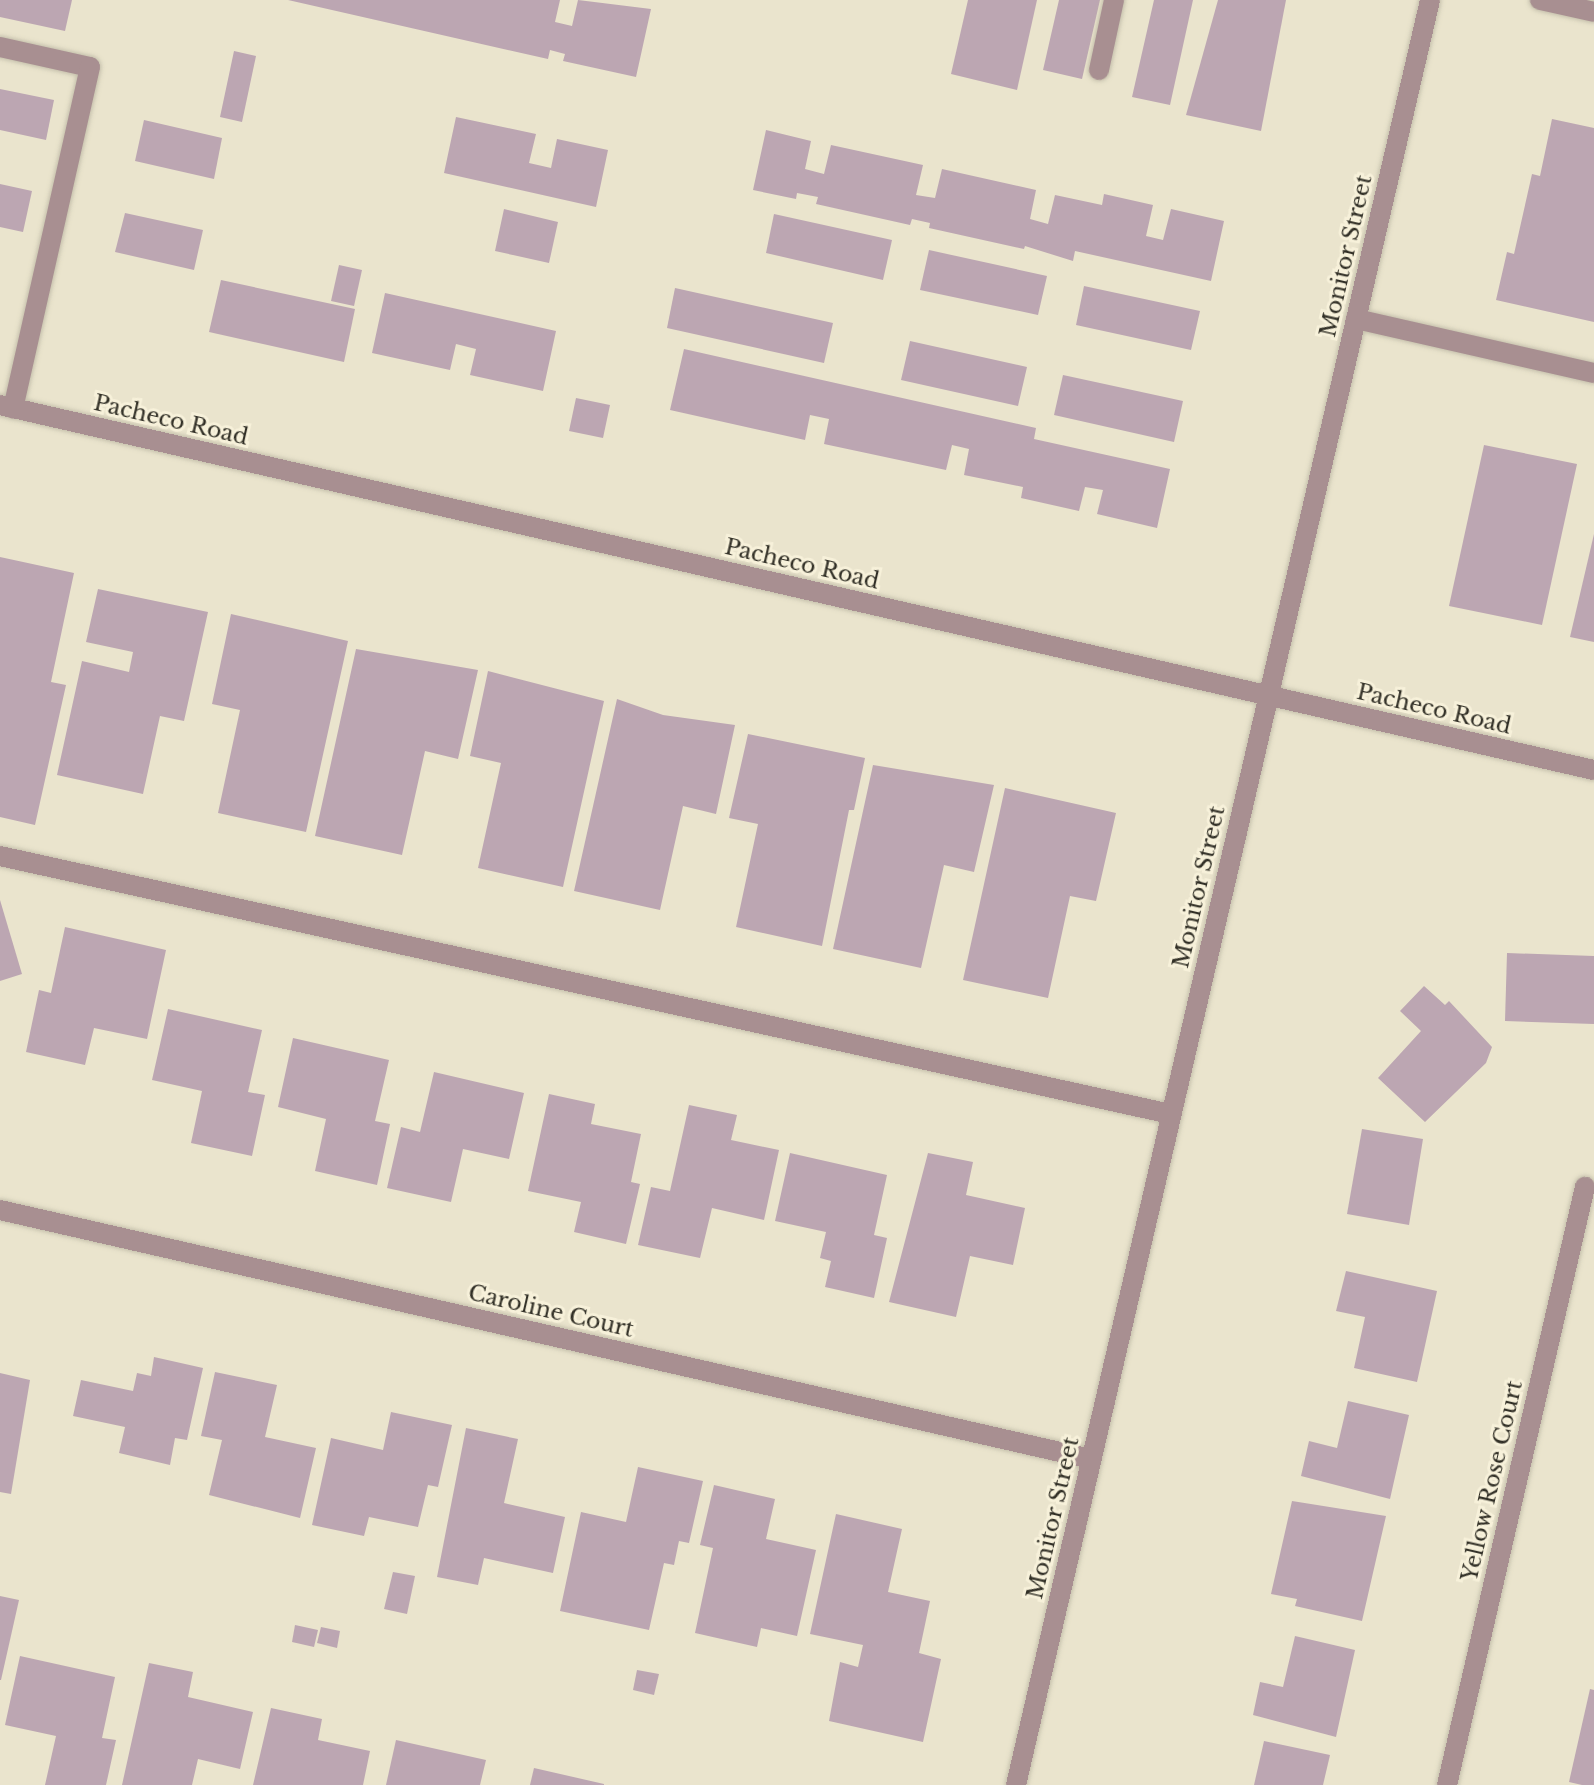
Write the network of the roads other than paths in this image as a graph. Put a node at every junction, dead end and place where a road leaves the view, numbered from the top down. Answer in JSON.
{"nodes":[{"id":1,"x":1114,"y":0,"type":"edge"},
{"id":2,"x":1430,"y":0,"type":"edge"},
{"id":3,"x":1540,"y":0,"type":"edge"},
{"id":4,"x":1594,"y":12,"type":"edge"},
{"id":5,"x":0,"y":47,"type":"edge"},
{"id":6,"x":1099,"y":70,"type":"dead end"},
{"id":7,"x":1356,"y":319,"type":"junction"},
{"id":8,"x":1594,"y":373,"type":"edge"},
{"id":9,"x":7,"y":407,"type":"edge"},
{"id":10,"x":1268,"y":696,"type":"junction"},
{"id":11,"x":1594,"y":770,"type":"edge"},
{"id":12,"x":0,"y":856,"type":"edge"},
{"id":13,"x":1171,"y":1114,"type":"junction"},
{"id":14,"x":1585,"y":1187,"type":"dead end"},
{"id":15,"x":0,"y":1210,"type":"edge"},
{"id":16,"x":1091,"y":1459,"type":"junction"},
{"id":17,"x":1016,"y":1785,"type":"edge"},
{"id":18,"x":1447,"y":1785,"type":"edge"}],
"edges":[{"from":1,"to":6,"type":"street"},
{"from":2,"to":7,"type":"street","name":"Monitor Street"},
{"from":3,"to":4,"type":"street"},
{"from":5,"to":9,"type":"street"},
{"from":7,"to":8,"type":"street"},
{"from":7,"to":10,"type":"street","name":"Monitor Street"},
{"from":9,"to":10,"type":"street","name":"Pacheco Road"},
{"from":10,"to":11,"type":"street","name":"Pacheco Road"},
{"from":10,"to":13,"type":"street","name":"Monitor Street"},
{"from":12,"to":13,"type":"street"},
{"from":13,"to":16,"type":"street","name":"Monitor Street"},
{"from":14,"to":18,"type":"street","name":"Yellow Rose Court"},
{"from":15,"to":16,"type":"street","name":"Caroline Court"},
{"from":16,"to":17,"type":"street","name":"Monitor Street"}]}
